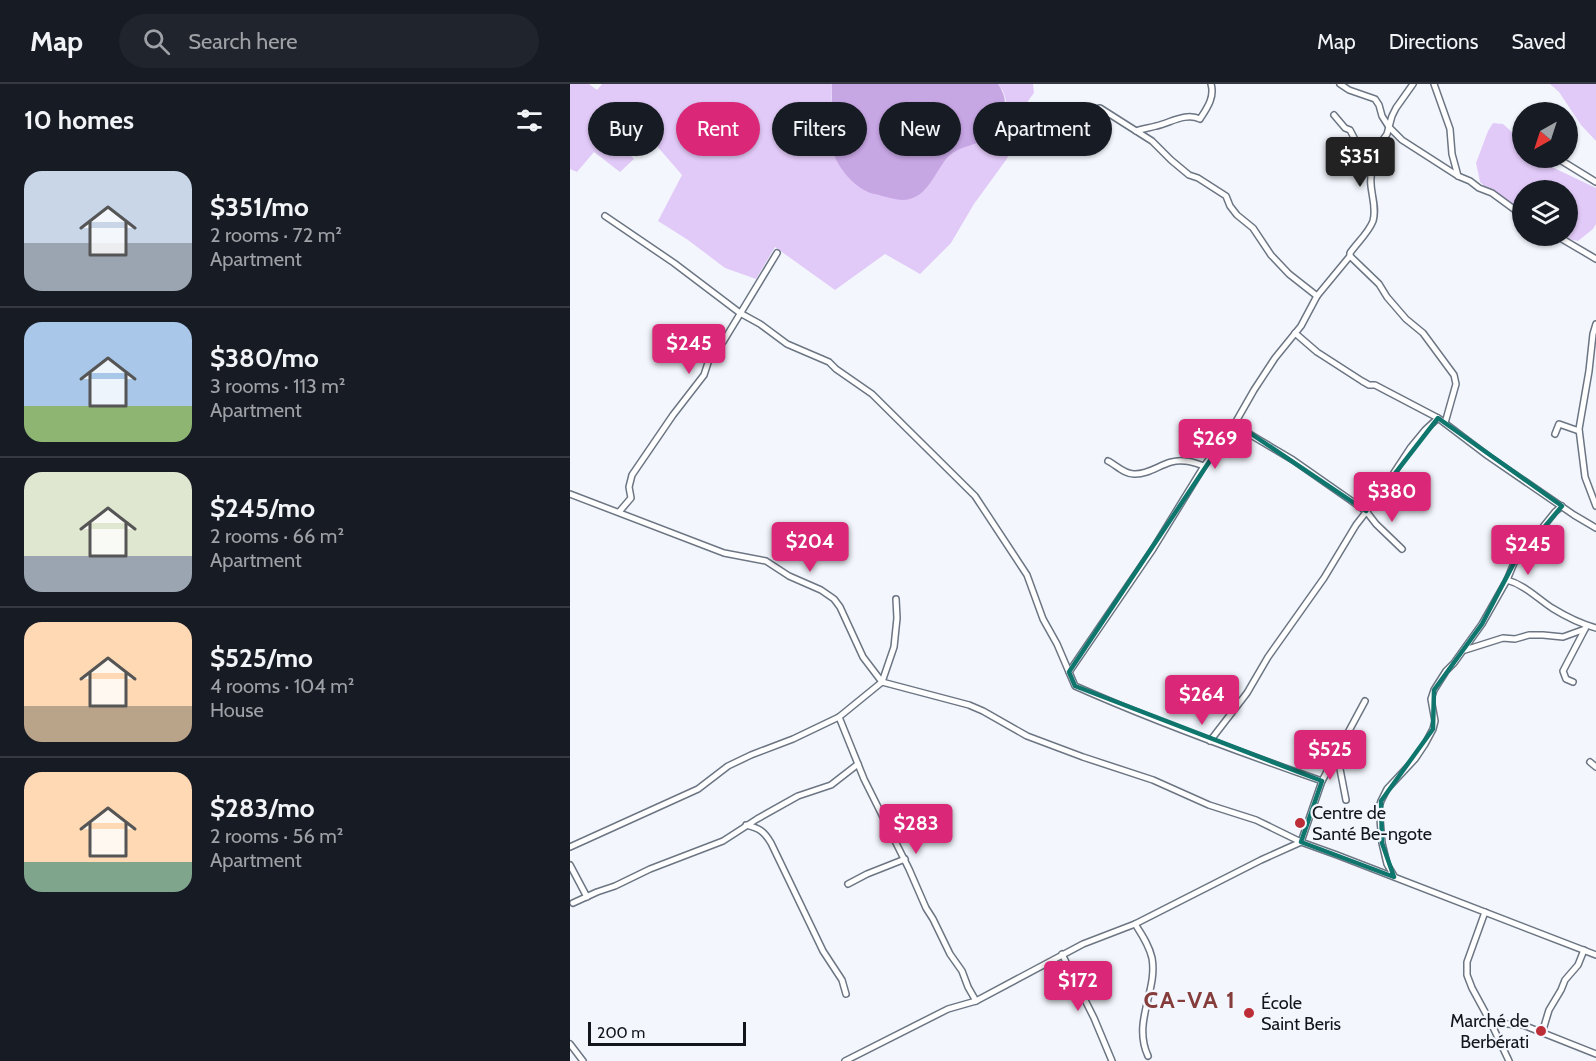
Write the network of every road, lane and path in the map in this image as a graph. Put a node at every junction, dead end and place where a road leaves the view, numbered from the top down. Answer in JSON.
{"nodes":[{"id":1,"x":1211,"y":84,"type":"edge"},
{"id":2,"x":1340,"y":84,"type":"edge"},
{"id":3,"x":1413,"y":84,"type":"edge"},
{"id":4,"x":1434,"y":84,"type":"edge"},
{"id":5,"x":1112,"y":115,"type":"edge"},
{"id":6,"x":1334,"y":115,"type":"dead end"},
{"id":7,"x":1389,"y":127,"type":"junction"},
{"id":8,"x":1136,"y":130,"type":"junction"},
{"id":9,"x":1370,"y":165,"type":"junction"},
{"id":10,"x":1573,"y":168,"type":"edge"},
{"id":11,"x":1458,"y":177,"type":"junction"},
{"id":12,"x":1596,"y":182,"type":"edge"},
{"id":13,"x":1512,"y":208,"type":"edge"},
{"id":14,"x":605,"y":216,"type":"dead end"},
{"id":15,"x":1574,"y":246,"type":"edge"},
{"id":16,"x":777,"y":253,"type":"dead end"},
{"id":17,"x":1350,"y":256,"type":"junction"},
{"id":18,"x":1596,"y":259,"type":"edge"},
{"id":19,"x":1317,"y":296,"type":"junction"},
{"id":20,"x":740,"y":313,"type":"junction"},
{"id":21,"x":1596,"y":324,"type":"edge"},
{"id":22,"x":1295,"y":333,"type":"junction"},
{"id":23,"x":1438,"y":418,"type":"junction"},
{"id":24,"x":1235,"y":423,"type":"junction"},
{"id":25,"x":1445,"y":423,"type":"junction"},
{"id":26,"x":1579,"y":431,"type":"junction"},
{"id":27,"x":1555,"y":434,"type":"dead end"},
{"id":28,"x":1108,"y":461,"type":"dead end"},
{"id":29,"x":1204,"y":466,"type":"junction"},
{"id":30,"x":570,"y":494,"type":"edge"},
{"id":31,"x":1562,"y":506,"type":"junction"},
{"id":32,"x":1596,"y":506,"type":"edge"},
{"id":33,"x":1366,"y":511,"type":"junction"},
{"id":34,"x":619,"y":512,"type":"junction"},
{"id":35,"x":1596,"y":528,"type":"edge"},
{"id":36,"x":1402,"y":549,"type":"dead end"},
{"id":37,"x":1507,"y":580,"type":"junction"},
{"id":38,"x":896,"y":599,"type":"dead end"},
{"id":39,"x":1586,"y":627,"type":"junction"},
{"id":40,"x":1596,"y":628,"type":"edge"},
{"id":41,"x":1464,"y":650,"type":"junction"},
{"id":42,"x":1069,"y":672,"type":"junction"},
{"id":43,"x":882,"y":682,"type":"junction"},
{"id":44,"x":1573,"y":682,"type":"dead end"},
{"id":45,"x":1365,"y":701,"type":"dead end"},
{"id":46,"x":840,"y":717,"type":"junction"},
{"id":47,"x":1210,"y":741,"type":"junction"},
{"id":48,"x":1335,"y":756,"type":"junction"},
{"id":49,"x":1590,"y":762,"type":"dead end"},
{"id":50,"x":858,"y":764,"type":"junction"},
{"id":51,"x":1596,"y":767,"type":"edge"},
{"id":52,"x":1322,"y":782,"type":"junction"},
{"id":53,"x":1346,"y":800,"type":"dead end"},
{"id":54,"x":746,"y":825,"type":"junction"},
{"id":55,"x":1301,"y":843,"type":"junction"},
{"id":56,"x":570,"y":847,"type":"edge"},
{"id":57,"x":905,"y":859,"type":"junction"},
{"id":58,"x":570,"y":865,"type":"edge"},
{"id":59,"x":1394,"y":877,"type":"junction"},
{"id":60,"x":848,"y":884,"type":"dead end"},
{"id":61,"x":587,"y":897,"type":"junction"},
{"id":62,"x":573,"y":903,"type":"dead end"},
{"id":63,"x":1485,"y":912,"type":"junction"},
{"id":64,"x":1135,"y":924,"type":"junction"},
{"id":65,"x":1584,"y":950,"type":"junction"},
{"id":66,"x":1062,"y":954,"type":"junction"},
{"id":67,"x":1596,"y":956,"type":"edge"},
{"id":68,"x":846,"y":994,"type":"dead end"},
{"id":69,"x":976,"y":1001,"type":"junction"},
{"id":70,"x":1491,"y":1023,"type":"junction"},
{"id":71,"x":1542,"y":1033,"type":"junction"},
{"id":72,"x":570,"y":1044,"type":"edge"},
{"id":73,"x":1596,"y":1054,"type":"edge"},
{"id":74,"x":1148,"y":1056,"type":"dead end"},
{"id":75,"x":583,"y":1061,"type":"edge"},
{"id":76,"x":845,"y":1061,"type":"edge"},
{"id":77,"x":1112,"y":1061,"type":"edge"},
{"id":78,"x":1509,"y":1061,"type":"edge"}],
"edges":[{"from":1,"to":8,"type":"street"},
{"from":2,"to":7,"type":"street"},
{"from":3,"to":7,"type":"street"},
{"from":4,"to":11,"type":"street"},
{"from":5,"to":8,"type":"street"},
{"from":6,"to":9,"type":"street"},
{"from":7,"to":9,"type":"street"},
{"from":7,"to":11,"type":"street"},
{"from":8,"to":19,"type":"street"},
{"from":9,"to":17,"type":"street"},
{"from":10,"to":12,"type":"street"},
{"from":11,"to":13,"type":"street"},
{"from":14,"to":20,"type":"street"},
{"from":15,"to":18,"type":"street"},
{"from":16,"to":20,"type":"street"},
{"from":17,"to":19,"type":"street"},
{"from":17,"to":25,"type":"street"},
{"from":19,"to":22,"type":"street"},
{"from":20,"to":34,"type":"street"},
{"from":20,"to":42,"type":"street"},
{"from":21,"to":26,"type":"street"},
{"from":22,"to":23,"type":"street"},
{"from":22,"to":24,"type":"street"},
{"from":23,"to":25,"type":"street"},
{"from":23,"to":33,"type":"street"},
{"from":24,"to":29,"type":"street"},
{"from":24,"to":33,"type":"street"},
{"from":25,"to":31,"type":"street"},
{"from":26,"to":27,"type":"street"},
{"from":26,"to":32,"type":"street"},
{"from":28,"to":29,"type":"street"},
{"from":29,"to":42,"type":"street"},
{"from":30,"to":34,"type":"street"},
{"from":31,"to":35,"type":"street"},
{"from":31,"to":37,"type":"street"},
{"from":33,"to":36,"type":"street"},
{"from":33,"to":47,"type":"street"},
{"from":34,"to":43,"type":"street"},
{"from":37,"to":39,"type":"street"},
{"from":37,"to":41,"type":"street"},
{"from":38,"to":43,"type":"street"},
{"from":39,"to":40,"type":"street"},
{"from":39,"to":41,"type":"street"},
{"from":39,"to":44,"type":"street"},
{"from":41,"to":59,"type":"street"},
{"from":42,"to":47,"type":"street"},
{"from":43,"to":46,"type":"street"},
{"from":43,"to":55,"type":"street"},
{"from":45,"to":48,"type":"street"},
{"from":46,"to":50,"type":"street"},
{"from":46,"to":56,"type":"street"},
{"from":47,"to":52,"type":"street"},
{"from":48,"to":52,"type":"street"},
{"from":48,"to":53,"type":"street"},
{"from":49,"to":51,"type":"street"},
{"from":50,"to":54,"type":"street"},
{"from":50,"to":57,"type":"street"},
{"from":52,"to":55,"type":"street"},
{"from":54,"to":61,"type":"street"},
{"from":54,"to":68,"type":"street"},
{"from":55,"to":59,"type":"street"},
{"from":55,"to":64,"type":"street"},
{"from":57,"to":60,"type":"street"},
{"from":57,"to":69,"type":"street"},
{"from":58,"to":61,"type":"street"},
{"from":59,"to":63,"type":"street"},
{"from":61,"to":62,"type":"street"},
{"from":63,"to":65,"type":"street"},
{"from":63,"to":70,"type":"street"},
{"from":64,"to":66,"type":"street"},
{"from":64,"to":74,"type":"street"},
{"from":65,"to":67,"type":"street"},
{"from":65,"to":71,"type":"street"},
{"from":66,"to":69,"type":"street"},
{"from":66,"to":77,"type":"street"},
{"from":69,"to":76,"type":"street"},
{"from":70,"to":71,"type":"street"},
{"from":70,"to":78,"type":"street"},
{"from":71,"to":73,"type":"street"},
{"from":72,"to":75,"type":"street"}]}
